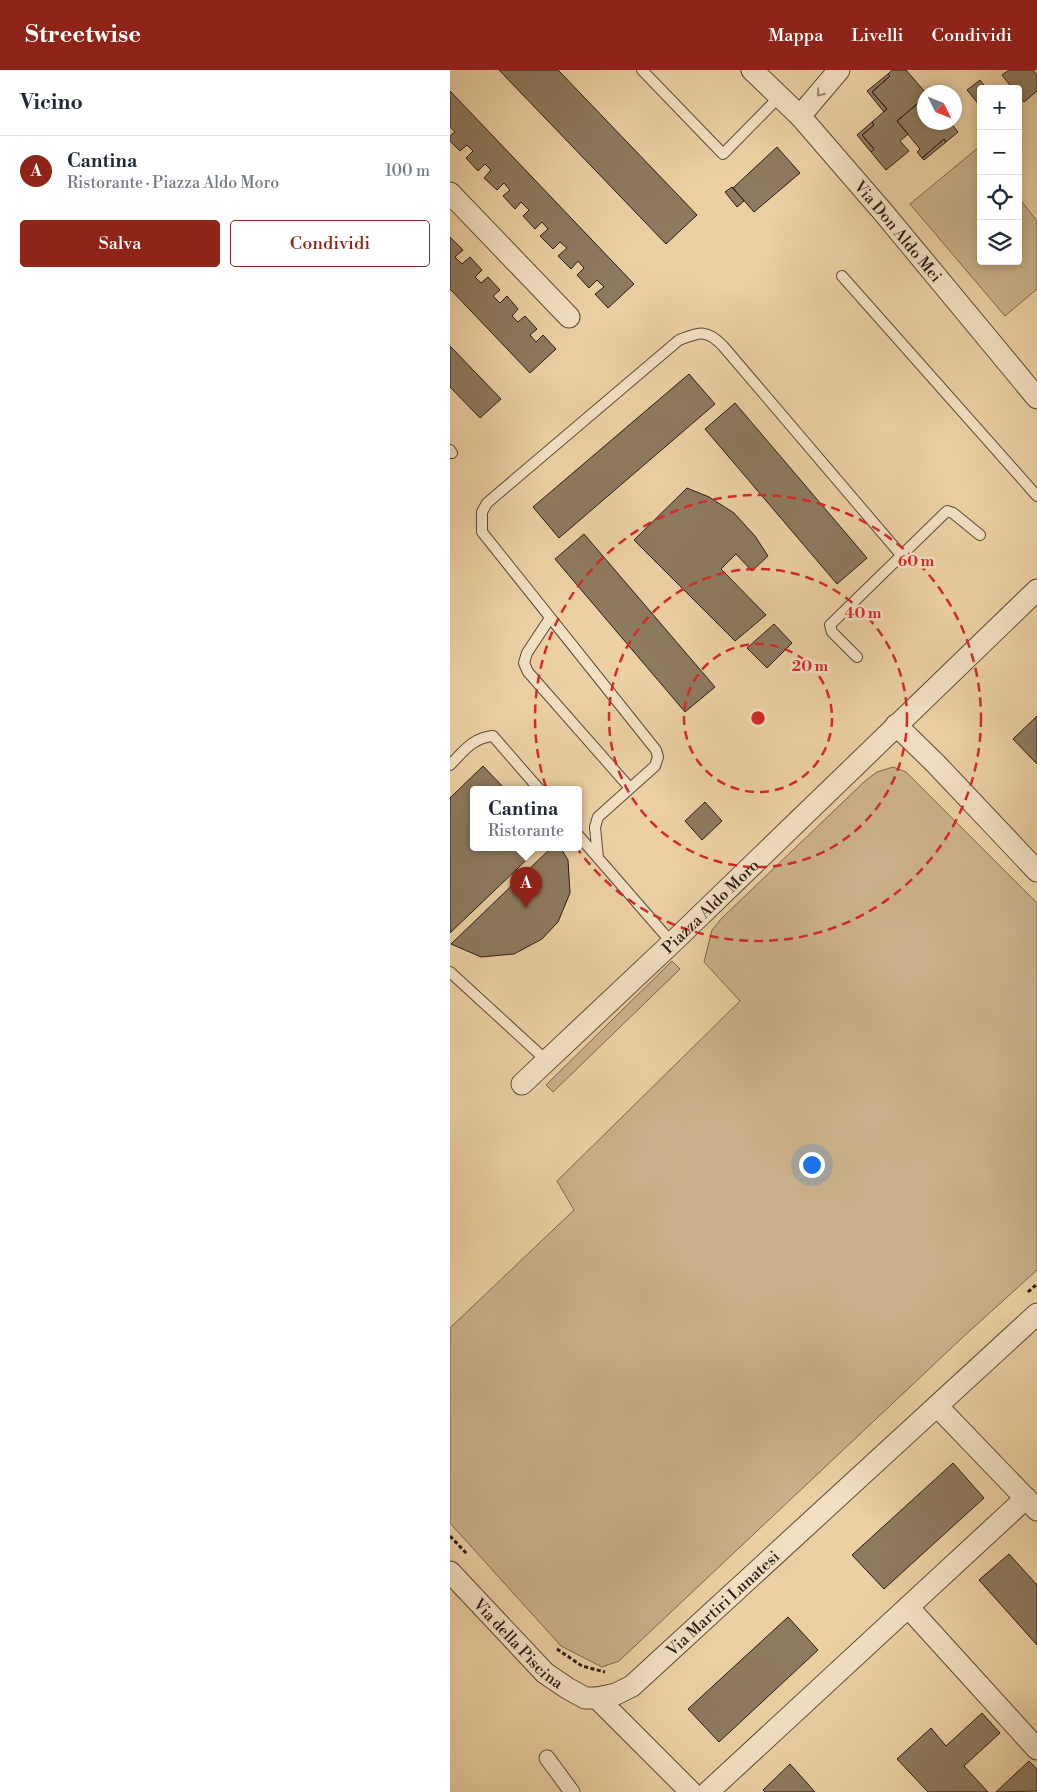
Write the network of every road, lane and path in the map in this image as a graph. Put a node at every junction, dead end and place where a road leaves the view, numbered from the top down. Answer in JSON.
{"nodes":[{"id":1,"x":642,"y":70,"type":"edge"},
{"id":2,"x":752,"y":70,"type":"edge"},
{"id":3,"x":839,"y":70,"type":"edge"},
{"id":4,"x":780,"y":96,"type":"junction"},
{"id":5,"x":800,"y":116,"type":"junction"},
{"id":6,"x":450,"y":193,"type":"edge"},
{"id":7,"x":842,"y":276,"type":"dead end"},
{"id":8,"x":569,"y":317,"type":"dead end"},
{"id":9,"x":1037,"y":398,"type":"edge"},
{"id":10,"x":1037,"y":496,"type":"edge"},
{"id":11,"x":980,"y":535,"type":"dead end"},
{"id":12,"x":902,"y":556,"type":"junction"},
{"id":13,"x":1037,"y":590,"type":"edge"},
{"id":14,"x":550,"y":618,"type":"junction"},
{"id":15,"x":857,"y":657,"type":"dead end"},
{"id":16,"x":896,"y":725,"type":"junction"},
{"id":17,"x":450,"y":765,"type":"edge"},
{"id":18,"x":536,"y":786,"type":"edge"},
{"id":19,"x":630,"y":788,"type":"junction"},
{"id":20,"x":582,"y":840,"type":"edge"},
{"id":21,"x":598,"y":858,"type":"junction"},
{"id":22,"x":1037,"y":871,"type":"edge"},
{"id":23,"x":672,"y":943,"type":"junction"},
{"id":24,"x":450,"y":972,"type":"edge"},
{"id":25,"x":547,"y":1061,"type":"junction"},
{"id":26,"x":522,"y":1084,"type":"dead end"},
{"id":27,"x":1037,"y":1284,"type":"edge"},
{"id":28,"x":1022,"y":1298,"type":"dead end"},
{"id":29,"x":1037,"y":1314,"type":"edge"},
{"id":30,"x":937,"y":1406,"type":"junction"},
{"id":31,"x":1031,"y":1504,"type":"edge"},
{"id":32,"x":450,"y":1536,"type":"edge"},
{"id":33,"x":470,"y":1557,"type":"dead end"},
{"id":34,"x":450,"y":1572,"type":"edge"},
{"id":35,"x":908,"y":1607,"type":"junction"},
{"id":36,"x":551,"y":1643,"type":"dead end"},
{"id":37,"x":613,"y":1671,"type":"dead end"},
{"id":38,"x":597,"y":1698,"type":"junction"},
{"id":39,"x":1037,"y":1749,"type":"edge"},
{"id":40,"x":548,"y":1758,"type":"dead end"},
{"id":41,"x":572,"y":1792,"type":"edge"},
{"id":42,"x":691,"y":1792,"type":"edge"},
{"id":43,"x":708,"y":1792,"type":"edge"}],
"edges":[{"from":1,"to":4,"type":"lane"},
{"from":2,"to":4,"type":"street","name":"Via Don Aldo Mei"},
{"from":3,"to":5,"type":"street","one_way":true},
{"from":4,"to":5,"type":"street","name":"Via Don Aldo Mei"},
{"from":5,"to":9,"type":"street","name":"Via Don Aldo Mei"},
{"from":6,"to":8,"type":"street"},
{"from":7,"to":10,"type":"lane"},
{"from":11,"to":12,"type":"lane"},
{"from":12,"to":14,"type":"lane"},
{"from":12,"to":15,"type":"lane"},
{"from":13,"to":16,"type":"street","name":"Piazza Aldo Moro"},
{"from":14,"to":19,"type":"lane"},
{"from":14,"to":19,"type":"lane"},
{"from":16,"to":22,"type":"street"},
{"from":16,"to":23,"type":"street","name":"Piazza Aldo Moro"},
{"from":17,"to":18,"type":"lane"},
{"from":19,"to":21,"type":"lane"},
{"from":20,"to":21,"type":"lane"},
{"from":21,"to":23,"type":"lane"},
{"from":23,"to":25,"type":"street","name":"Piazza Aldo Moro"},
{"from":24,"to":25,"type":"lane"},
{"from":25,"to":26,"type":"street","name":"Piazza Aldo Moro"},
{"from":27,"to":28,"type":"path"},
{"from":29,"to":30,"type":"street","name":"Via Martiri Lunatesi"},
{"from":30,"to":31,"type":"street"},
{"from":30,"to":38,"type":"street","name":"Via Martiri Lunatesi"},
{"from":31,"to":35,"type":"street"},
{"from":32,"to":33,"type":"path"},
{"from":34,"to":38,"type":"street","name":"Via della Piscina"},
{"from":35,"to":39,"type":"street"},
{"from":35,"to":43,"type":"street"},
{"from":36,"to":37,"type":"path"},
{"from":38,"to":42,"type":"street"},
{"from":40,"to":41,"type":"street"}]}
